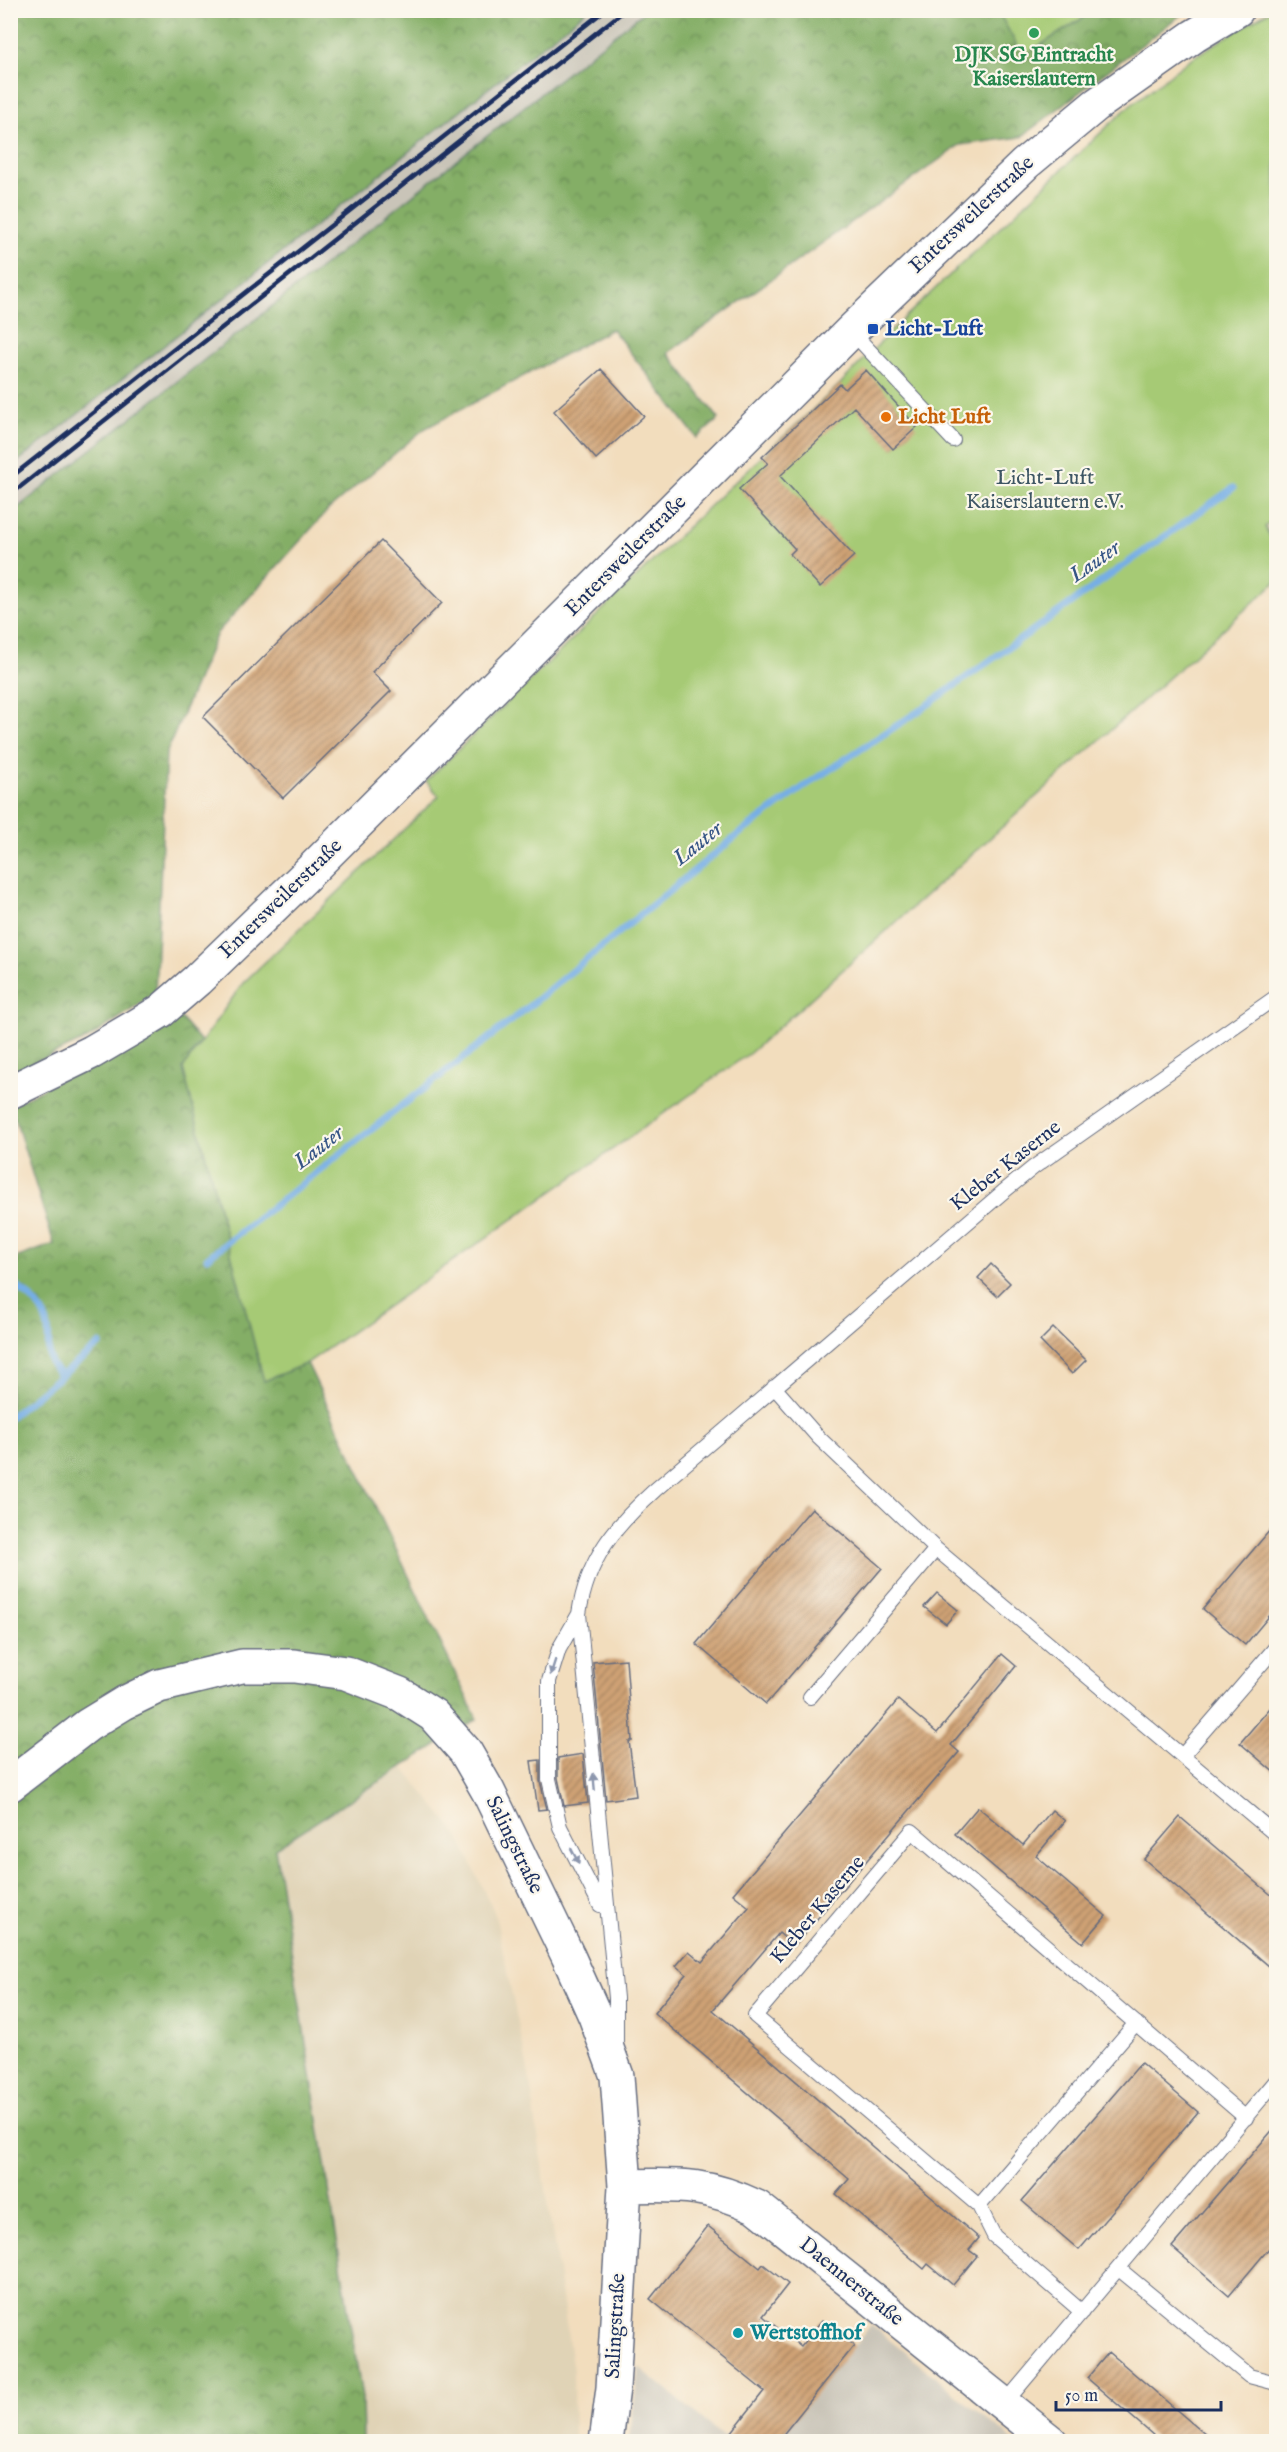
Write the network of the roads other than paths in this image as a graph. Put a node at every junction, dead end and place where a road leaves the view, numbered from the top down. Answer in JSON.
{"nodes":[{"id":1,"x":1237,"y":10,"type":"edge"},
{"id":2,"x":851,"y":332,"type":"junction"},
{"id":3,"x":953,"y":440,"type":"dead end"},
{"id":4,"x":1276,"y":997,"type":"edge"},
{"id":5,"x":10,"y":1092,"type":"edge"},
{"id":6,"x":774,"y":1387,"type":"junction"},
{"id":7,"x":936,"y":1549,"type":"junction"},
{"id":8,"x":579,"y":1614,"type":"junction"},
{"id":9,"x":1276,"y":1647,"type":"edge"},
{"id":10,"x":810,"y":1697,"type":"dead end"},
{"id":11,"x":1182,"y":1756,"type":"junction"},
{"id":12,"x":10,"y":1785,"type":"edge"},
{"id":13,"x":1276,"y":1835,"type":"edge"},
{"id":14,"x":607,"y":1924,"type":"junction"},
{"id":15,"x":1136,"y":2023,"type":"junction"},
{"id":16,"x":617,"y":2076,"type":"junction"},
{"id":17,"x":1276,"y":2082,"type":"edge"},
{"id":18,"x":1246,"y":2118,"type":"junction"},
{"id":19,"x":625,"y":2186,"type":"junction"},
{"id":20,"x":980,"y":2206,"type":"junction"},
{"id":21,"x":1119,"y":2269,"type":"junction"},
{"id":22,"x":1082,"y":2312,"type":"junction"},
{"id":23,"x":1276,"y":2383,"type":"edge"},
{"id":24,"x":1004,"y":2404,"type":"junction"},
{"id":25,"x":606,"y":2442,"type":"edge"},
{"id":26,"x":1051,"y":2442,"type":"edge"}],
"edges":[{"from":1,"to":2,"type":"street","name":"Entersweilerstraße"},
{"from":2,"to":3,"type":"lane"},
{"from":2,"to":5,"type":"street","name":"Entersweilerstraße"},
{"from":4,"to":6,"type":"lane","name":"Kleber Kaserne"},
{"from":6,"to":7,"type":"lane"},
{"from":6,"to":8,"type":"lane","name":"Kleber Kaserne"},
{"from":7,"to":10,"type":"lane"},
{"from":7,"to":11,"type":"lane"},
{"from":14,"to":8,"type":"lane","one_way":true},
{"from":8,"to":14,"type":"lane","one_way":true},
{"from":9,"to":11,"type":"lane"},
{"from":11,"to":13,"type":"lane"},
{"from":12,"to":16,"type":"street","name":"Salingstraße"},
{"from":14,"to":16,"type":"lane"},
{"from":15,"to":18,"type":"lane","name":"Kleber Kaserne"},
{"from":15,"to":20,"type":"lane"},
{"from":15,"to":20,"type":"lane","name":"Kleber Kaserne"},
{"from":16,"to":19,"type":"street","name":"Salingstraße"},
{"from":17,"to":18,"type":"lane"},
{"from":18,"to":21,"type":"lane"},
{"from":19,"to":24,"type":"street","name":"Daennerstraße"},
{"from":19,"to":25,"type":"street","name":"Salingstraße"},
{"from":20,"to":22,"type":"lane","name":"Kleber Kaserne"},
{"from":21,"to":22,"type":"lane"},
{"from":21,"to":23,"type":"lane"},
{"from":22,"to":24,"type":"lane"},
{"from":24,"to":26,"type":"street","name":"Daennerstraße"}]}
